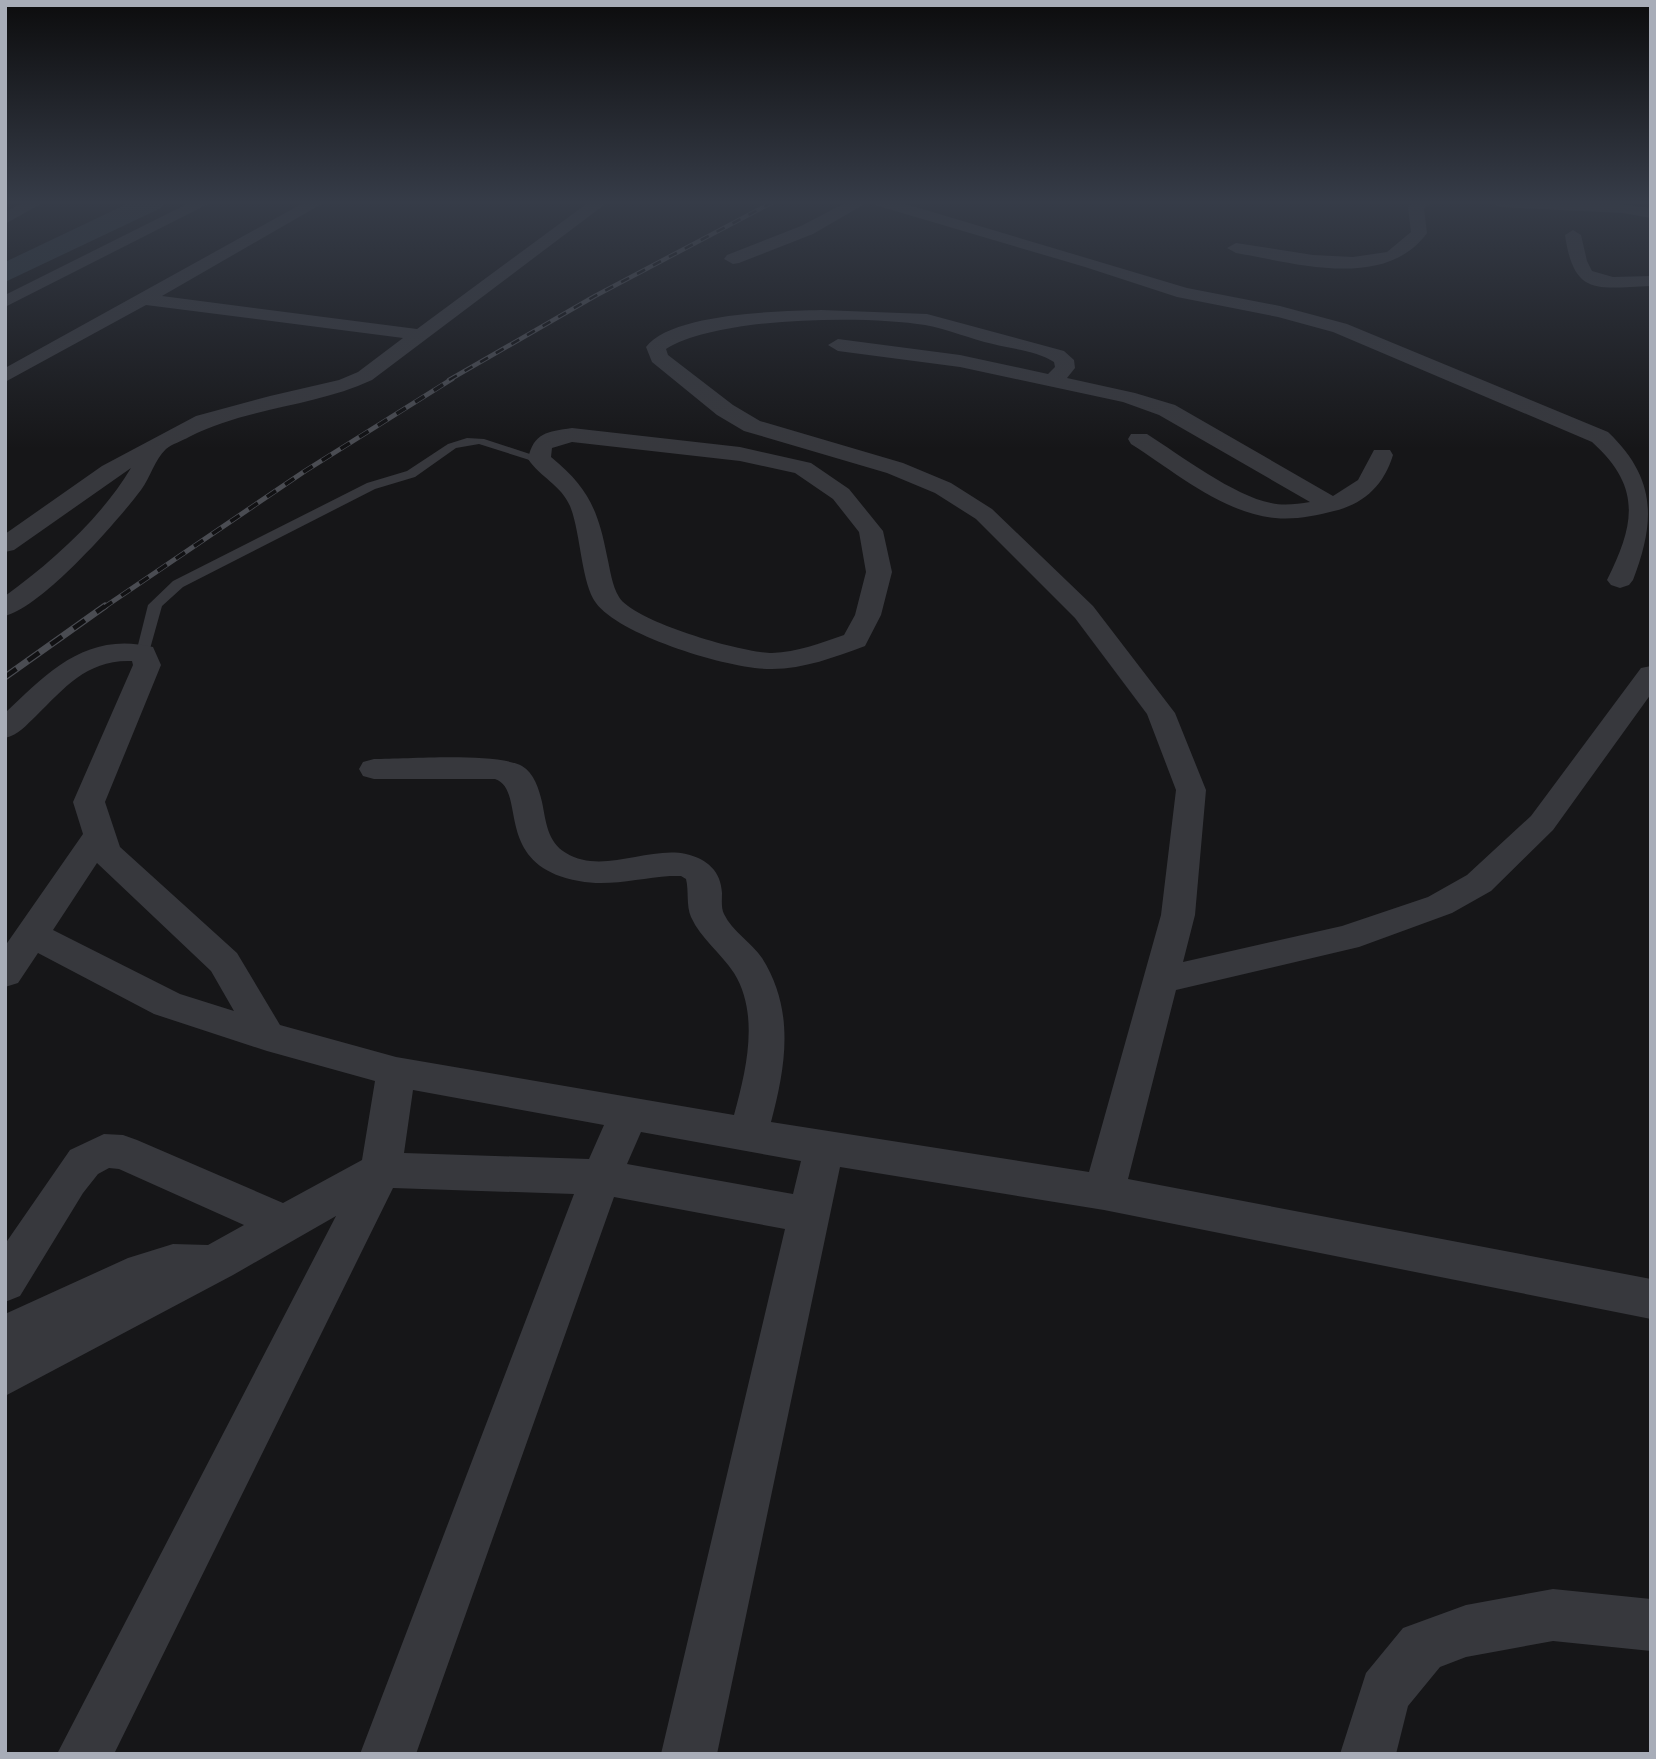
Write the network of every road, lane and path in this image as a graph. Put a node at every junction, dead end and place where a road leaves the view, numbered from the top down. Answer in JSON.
{"nodes":[{"id":1,"x":41,"y":284,"type":"edge"},
{"id":2,"x":171,"y":284,"type":"edge"},
{"id":3,"x":490,"y":284,"type":"edge"},
{"id":4,"x":1156,"y":284,"type":"edge"},
{"id":5,"x":144,"y":299,"type":"junction"},
{"id":6,"x":5,"y":302,"type":"edge"},
{"id":7,"x":421,"y":335,"type":"junction"},
{"id":8,"x":838,"y":345,"type":"dead end"},
{"id":9,"x":5,"y":376,"type":"edge"},
{"id":10,"x":1054,"y":380,"type":"junction"},
{"id":11,"x":1139,"y":439,"type":"dead end"},
{"id":12,"x":156,"y":445,"type":"junction"},
{"id":13,"x":833,"y":452,"type":"junction"},
{"id":14,"x":1382,"y":455,"type":"dead end"},
{"id":15,"x":539,"y":459,"type":"junction"},
{"id":16,"x":803,"y":468,"type":"junction"},
{"id":17,"x":1331,"y":505,"type":"junction"},
{"id":18,"x":5,"y":545,"type":"edge"},
{"id":19,"x":1620,"y":580,"type":"dead end"},
{"id":20,"x":5,"y":582,"type":"edge"},
{"id":21,"x":34,"y":587,"type":"junction"},
{"id":22,"x":5,"y":608,"type":"edge"},
{"id":23,"x":143,"y":653,"type":"junction"},
{"id":24,"x":1651,"y":674,"type":"edge"},
{"id":25,"x":5,"y":729,"type":"edge"},
{"id":26,"x":374,"y":769,"type":"dead end"},
{"id":27,"x":99,"y":835,"type":"junction"},
{"id":28,"x":32,"y":935,"type":"junction"},
{"id":29,"x":5,"y":974,"type":"edge"},
{"id":30,"x":1163,"y":980,"type":"junction"},
{"id":31,"x":267,"y":1036,"type":"junction"},
{"id":32,"x":396,"y":1072,"type":"junction"},
{"id":33,"x":629,"y":1114,"type":"junction"},
{"id":34,"x":748,"y":1135,"type":"junction"},
{"id":35,"x":824,"y":1148,"type":"junction"},
{"id":36,"x":381,"y":1170,"type":"junction"},
{"id":37,"x":601,"y":1177,"type":"junction"},
{"id":38,"x":1104,"y":1192,"type":"junction"},
{"id":39,"x":810,"y":1215,"type":"junction"},
{"id":40,"x":286,"y":1224,"type":"junction"},
{"id":41,"x":5,"y":1282,"type":"edge"},
{"id":42,"x":1651,"y":1300,"type":"edge"},
{"id":43,"x":100,"y":1308,"type":"junction"},
{"id":44,"x":5,"y":1335,"type":"edge"},
{"id":45,"x":5,"y":1374,"type":"edge"},
{"id":46,"x":1651,"y":1625,"type":"edge"},
{"id":47,"x":85,"y":1754,"type":"edge"},
{"id":48,"x":388,"y":1754,"type":"edge"},
{"id":49,"x":689,"y":1754,"type":"edge"},
{"id":50,"x":1368,"y":1754,"type":"edge"}],
"edges":[{"from":1,"to":6,"type":"street"},
{"from":2,"to":5,"type":"street"},
{"from":3,"to":7,"type":"street"},
{"from":4,"to":19,"type":"street"},
{"from":5,"to":7,"type":"street"},
{"from":5,"to":9,"type":"street"},
{"from":7,"to":12,"type":"street"},
{"from":8,"to":10,"type":"street"},
{"from":10,"to":13,"type":"street"},
{"from":10,"to":17,"type":"street"},
{"from":11,"to":17,"type":"street"},
{"from":12,"to":18,"type":"street"},
{"from":12,"to":21,"type":"street"},
{"from":13,"to":16,"type":"street"},
{"from":13,"to":30,"type":"street"},
{"from":14,"to":17,"type":"street"},
{"from":15,"to":16,"type":"street"},
{"from":15,"to":16,"type":"street"},
{"from":15,"to":23,"type":"lane"},
{"from":20,"to":21,"type":"street"},
{"from":21,"to":22,"type":"street"},
{"from":23,"to":25,"type":"street"},
{"from":23,"to":27,"type":"street"},
{"from":24,"to":30,"type":"street"},
{"from":26,"to":34,"type":"street"},
{"from":27,"to":28,"type":"street"},
{"from":27,"to":31,"type":"street"},
{"from":28,"to":29,"type":"street"},
{"from":28,"to":31,"type":"street"},
{"from":30,"to":38,"type":"street"},
{"from":31,"to":32,"type":"street"},
{"from":32,"to":33,"type":"street"},
{"from":32,"to":36,"type":"street"},
{"from":33,"to":34,"type":"street"},
{"from":33,"to":37,"type":"street"},
{"from":34,"to":35,"type":"street"},
{"from":35,"to":38,"type":"street"},
{"from":35,"to":39,"type":"street"},
{"from":36,"to":37,"type":"street"},
{"from":36,"to":40,"type":"street"},
{"from":36,"to":47,"type":"street"},
{"from":37,"to":39,"type":"street"},
{"from":37,"to":48,"type":"street"},
{"from":38,"to":42,"type":"street"},
{"from":39,"to":49,"type":"street"},
{"from":40,"to":41,"type":"street"},
{"from":40,"to":43,"type":"street"},
{"from":43,"to":44,"type":"street"},
{"from":43,"to":45,"type":"street"},
{"from":46,"to":50,"type":"street"}]}
